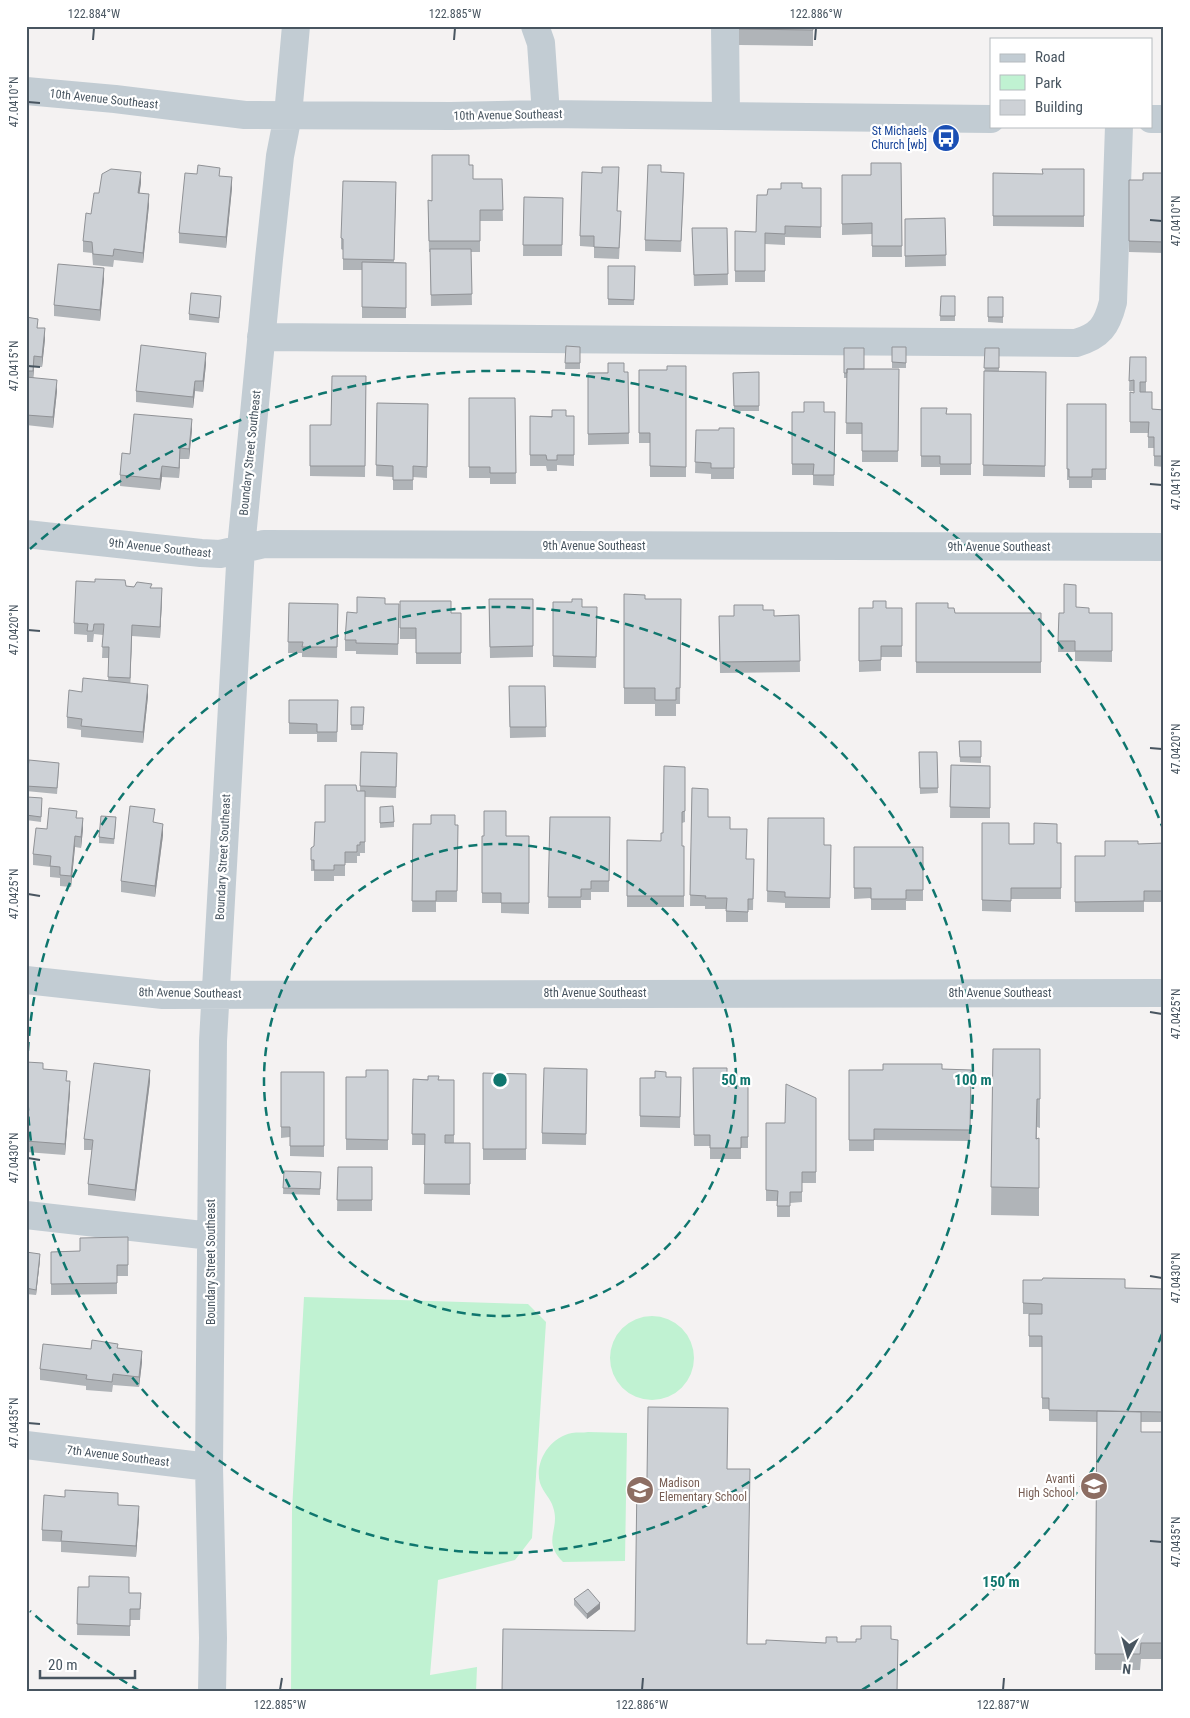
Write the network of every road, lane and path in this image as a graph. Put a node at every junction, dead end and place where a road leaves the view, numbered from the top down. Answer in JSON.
{"nodes":[{"id":1,"x":296,"y":26,"type":"edge"},
{"id":2,"x":534,"y":26,"type":"edge"},
{"id":3,"x":725,"y":26,"type":"edge"},
{"id":4,"x":26,"y":91,"type":"edge"},
{"id":5,"x":546,"y":114,"type":"junction"},
{"id":6,"x":288,"y":115,"type":"junction"},
{"id":7,"x":726,"y":116,"type":"junction"},
{"id":8,"x":990,"y":119,"type":"edge"},
{"id":9,"x":1120,"y":128,"type":"edge"},
{"id":10,"x":261,"y":336,"type":"junction"},
{"id":11,"x":26,"y":534,"type":"edge"},
{"id":12,"x":1164,"y":547,"type":"edge"},
{"id":13,"x":241,"y":548,"type":"junction"},
{"id":14,"x":26,"y":980,"type":"edge"},
{"id":15,"x":1164,"y":992,"type":"edge"},
{"id":16,"x":216,"y":994,"type":"junction"},
{"id":17,"x":26,"y":1216,"type":"edge"},
{"id":18,"x":211,"y":1236,"type":"junction"},
{"id":19,"x":26,"y":1445,"type":"edge"},
{"id":20,"x":209,"y":1467,"type":"junction"},
{"id":21,"x":212,"y":1692,"type":"edge"}],
"edges":[{"from":1,"to":6,"type":"street","name":"Boundary Street Southeast"},
{"from":2,"to":5,"type":"street"},
{"from":3,"to":7,"type":"street"},
{"from":4,"to":6,"type":"street","name":"10th Avenue Southeast"},
{"from":5,"to":6,"type":"street","name":"10th Avenue Southeast"},
{"from":5,"to":7,"type":"street","name":"10th Avenue Southeast"},
{"from":6,"to":10,"type":"street","name":"Boundary Street Southeast"},
{"from":7,"to":8,"type":"street","name":"10th Avenue Southeast"},
{"from":9,"to":10,"type":"street"},
{"from":10,"to":13,"type":"street","name":"Boundary Street Southeast"},
{"from":11,"to":13,"type":"street","name":"9th Avenue Southeast"},
{"from":12,"to":13,"type":"street","name":"9th Avenue Southeast"},
{"from":13,"to":16,"type":"street","name":"Boundary Street Southeast"},
{"from":14,"to":16,"type":"street","name":"8th Avenue Southeast"},
{"from":15,"to":16,"type":"street","name":"8th Avenue Southeast"},
{"from":16,"to":18,"type":"street","name":"Boundary Street Southeast"},
{"from":17,"to":18,"type":"street"},
{"from":18,"to":20,"type":"street","name":"Boundary Street Southeast"},
{"from":19,"to":20,"type":"street","name":"7th Avenue Southeast"},
{"from":20,"to":21,"type":"street","name":"Boundary Street Southeast"}]}
